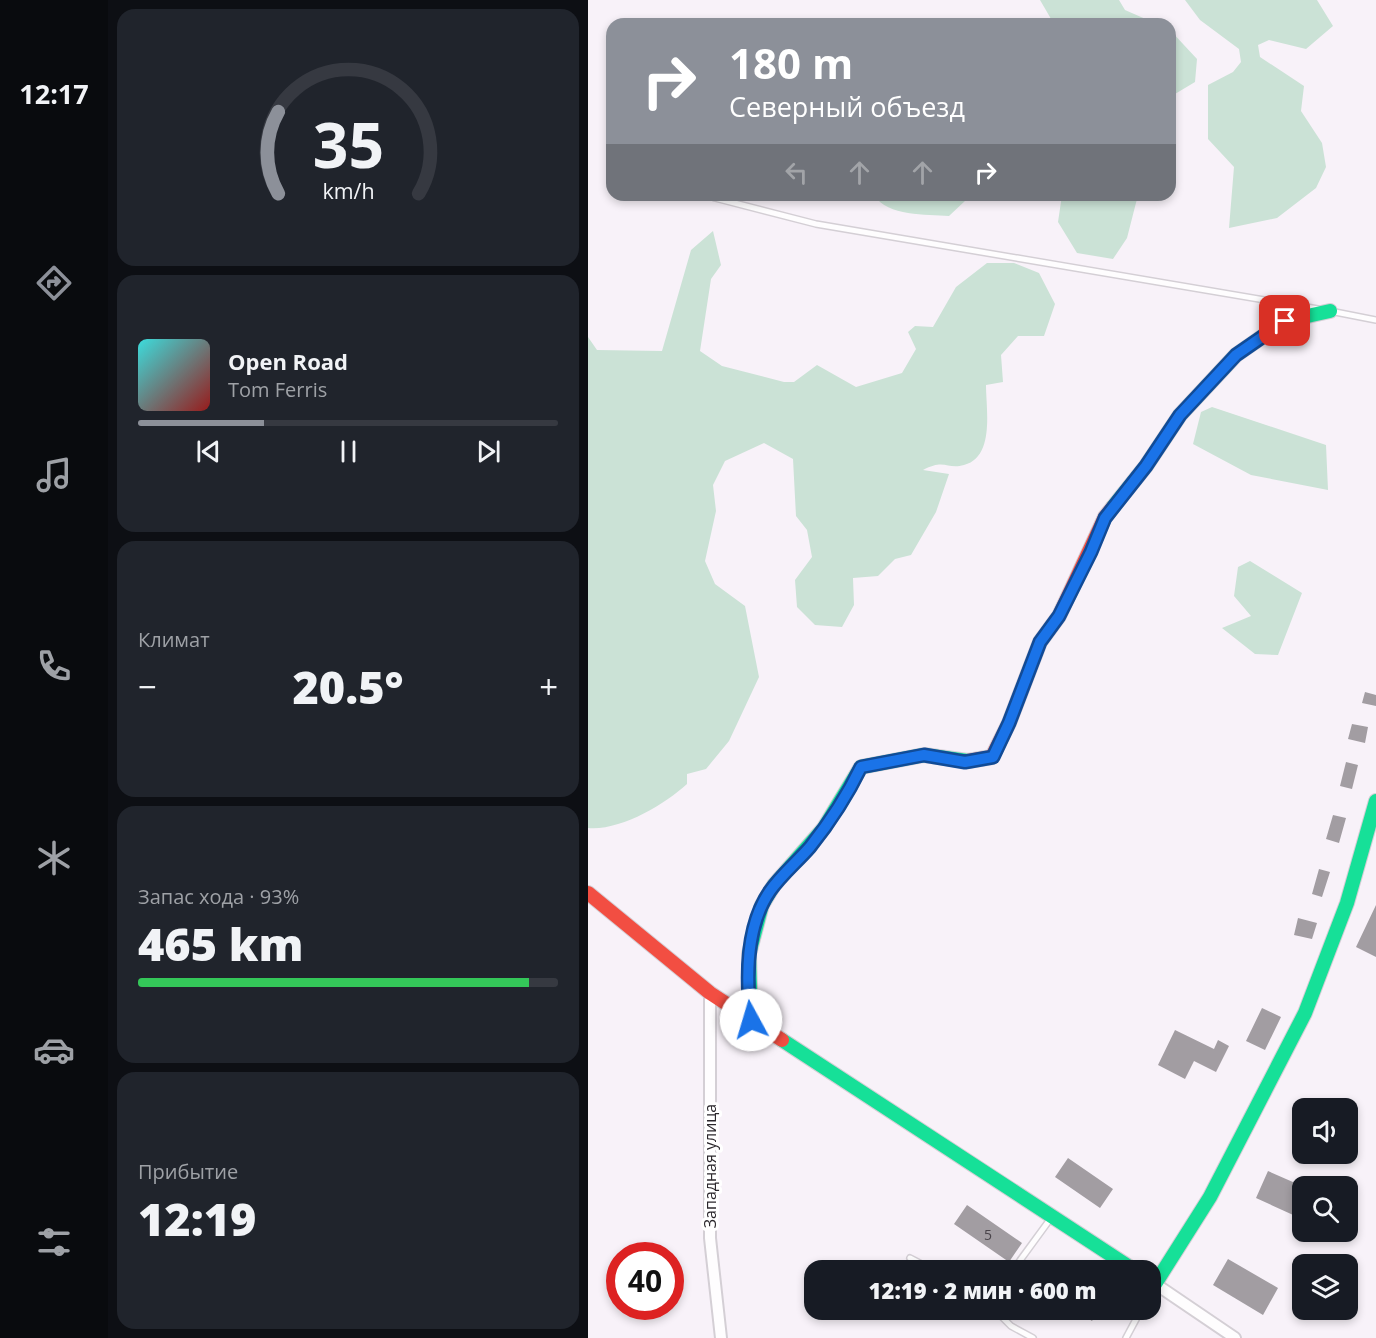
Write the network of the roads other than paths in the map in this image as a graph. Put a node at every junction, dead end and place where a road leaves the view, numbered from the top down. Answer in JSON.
{"nodes":[{"id":1,"x":727,"y":201,"type":"edge"},
{"id":2,"x":1330,"y":311,"type":"junction"},
{"id":3,"x":1376,"y":320,"type":"edge"},
{"id":4,"x":1376,"y":801,"type":"edge"},
{"id":5,"x":588,"y":893,"type":"edge"},
{"id":6,"x":710,"y":993,"type":"junction"},
{"id":7,"x":751,"y":1020,"type":"junction"},
{"id":8,"x":1052,"y":1217,"type":"junction"},
{"id":9,"x":910,"y":1258,"type":"dead end"},
{"id":10,"x":914,"y":1260,"type":"edge"},
{"id":11,"x":1020,"y":1260,"type":"edge"},
{"id":12,"x":1119,"y":1260,"type":"edge"},
{"id":13,"x":1161,"y":1272,"type":"edge"},
{"id":14,"x":1161,"y":1292,"type":"edge"},
{"id":15,"x":1005,"y":1320,"type":"edge"},
{"id":16,"x":1136,"y":1320,"type":"edge"},
{"id":17,"x":721,"y":1338,"type":"edge"},
{"id":18,"x":1033,"y":1338,"type":"edge"},
{"id":19,"x":1126,"y":1338,"type":"edge"},
{"id":20,"x":1235,"y":1338,"type":"edge"}],
"edges":[{"from":1,"to":2,"type":"lane"},
{"from":2,"to":3,"type":"lane"},
{"from":2,"to":7,"type":"street"},
{"from":4,"to":13,"type":"street"},
{"from":5,"to":6,"type":"street"},
{"from":6,"to":7,"type":"street"},
{"from":6,"to":17,"type":"street","name":"Западная улица"},
{"from":7,"to":8,"type":"street"},
{"from":8,"to":11,"type":"lane"},
{"from":8,"to":12,"type":"street"},
{"from":9,"to":10,"type":"lane"},
{"from":14,"to":20,"type":"street"},
{"from":15,"to":18,"type":"lane"},
{"from":16,"to":19,"type":"lane"}]}
